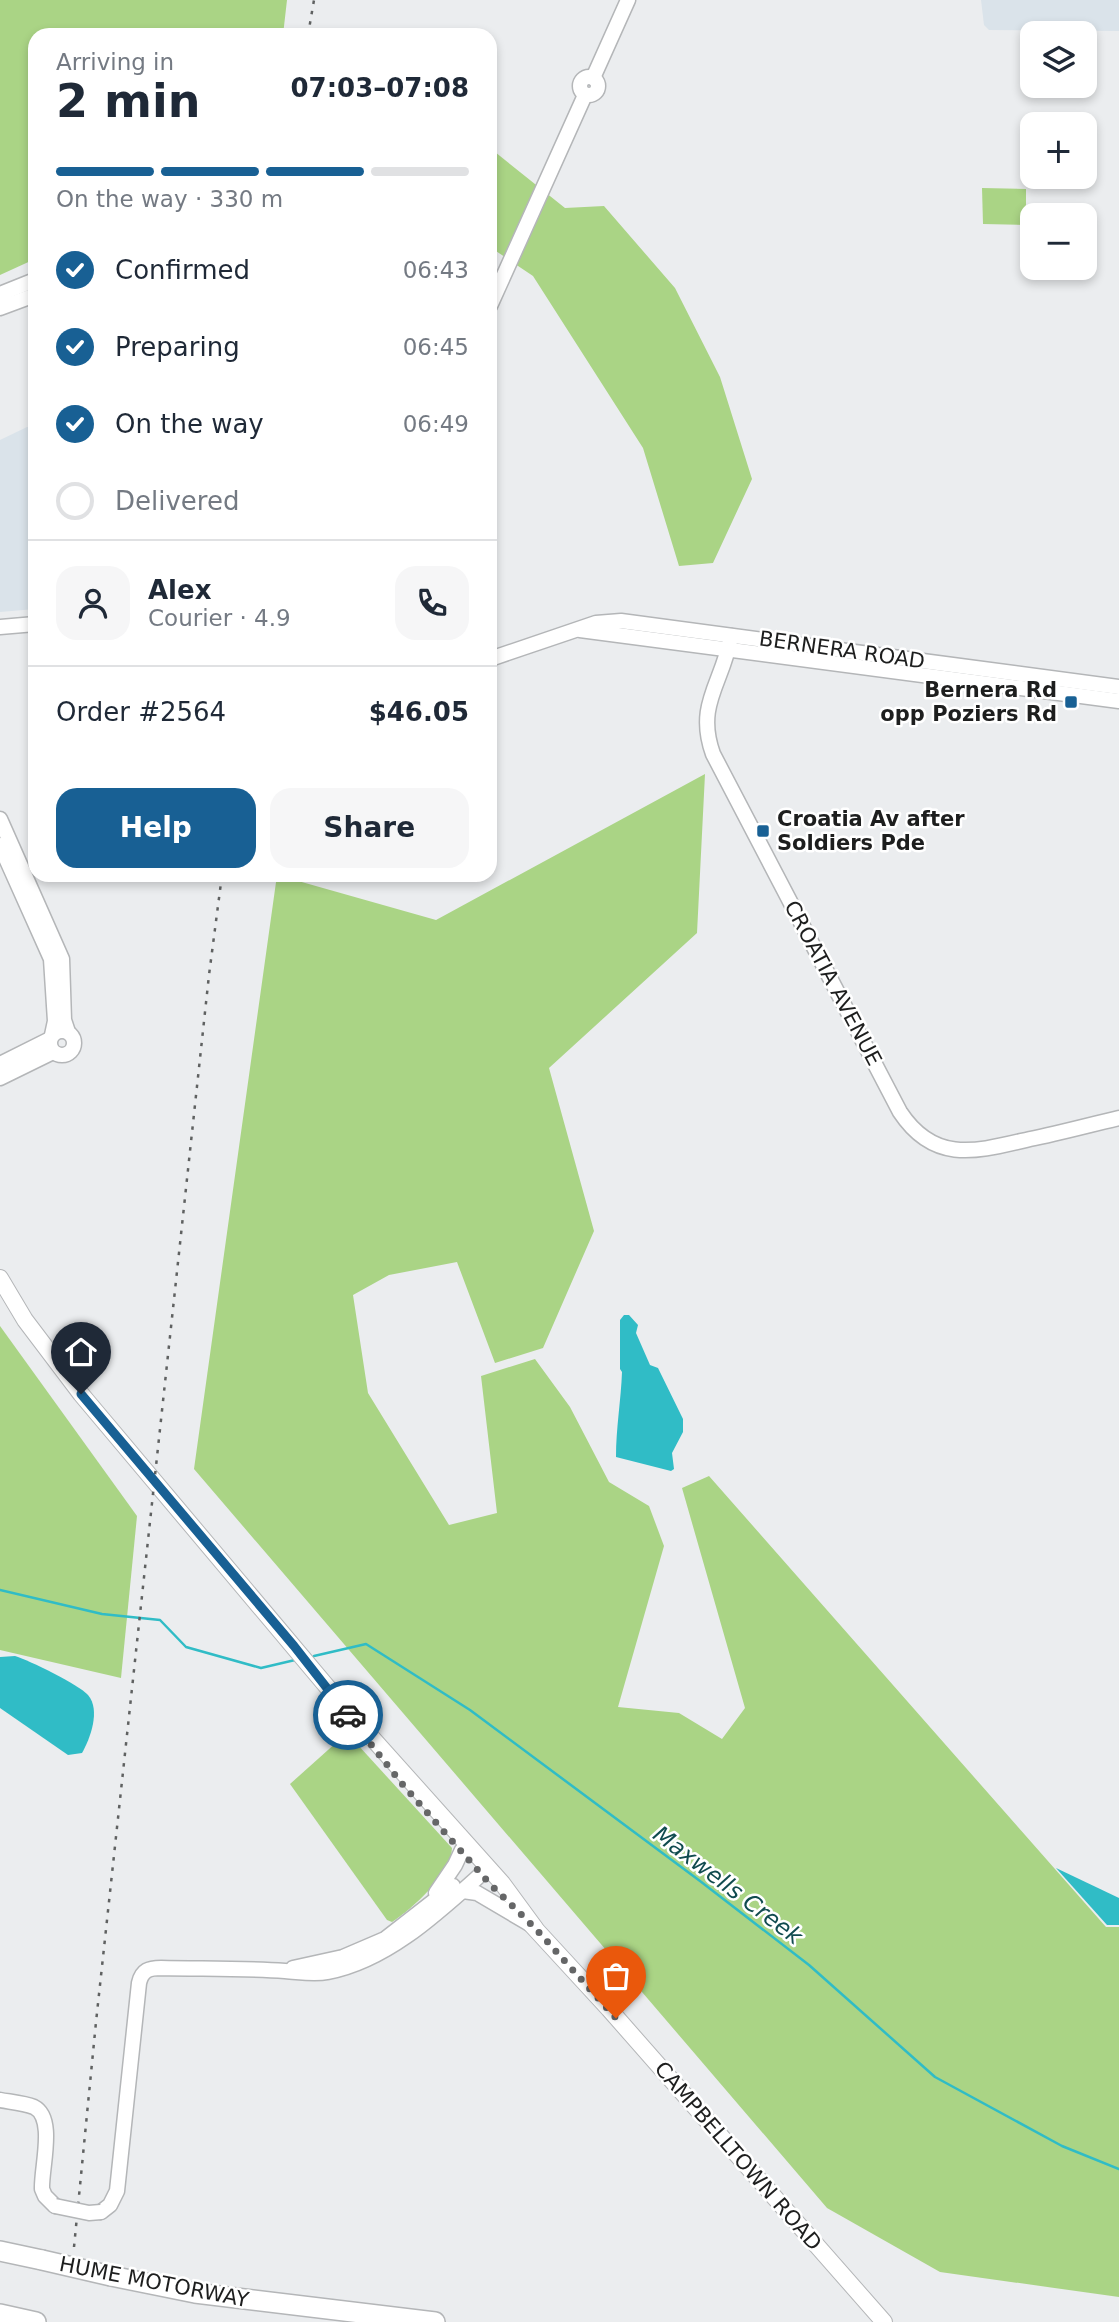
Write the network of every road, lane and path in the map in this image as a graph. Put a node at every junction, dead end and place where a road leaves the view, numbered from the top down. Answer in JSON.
{"nodes":[{"id":1,"x":628,"y":0,"type":"edge"},
{"id":2,"x":28,"y":283,"type":"edge"},
{"id":3,"x":497,"y":290,"type":"edge"},
{"id":4,"x":0,"y":294,"type":"edge"},
{"id":5,"x":28,"y":298,"type":"edge"},
{"id":6,"x":0,"y":308,"type":"edge"},
{"id":7,"x":28,"y":625,"type":"edge"},
{"id":8,"x":0,"y":627,"type":"edge"},
{"id":9,"x":730,"y":643,"type":"junction"},
{"id":10,"x":497,"y":656,"type":"edge"},
{"id":11,"x":1119,"y":687,"type":"edge"},
{"id":12,"x":1119,"y":701,"type":"edge"},
{"id":13,"x":1,"y":822,"type":"edge"},
{"id":14,"x":0,"y":845,"type":"edge"},
{"id":15,"x":13,"y":875,"type":"junction"},
{"id":16,"x":68,"y":1032,"type":"junction"},
{"id":17,"x":52,"y":1042,"type":"junction"},
{"id":18,"x":0,"y":1064,"type":"edge"},
{"id":19,"x":0,"y":1078,"type":"edge"},
{"id":20,"x":1119,"y":1118,"type":"edge"},
{"id":21,"x":0,"y":1278,"type":"edge"},
{"id":22,"x":0,"y":1301,"type":"edge"},
{"id":23,"x":52,"y":1359,"type":"junction"},
{"id":24,"x":339,"y":1701,"type":"junction"},
{"id":25,"x":462,"y":1850,"type":"junction"},
{"id":26,"x":482,"y":1868,"type":"junction"},
{"id":27,"x":463,"y":1891,"type":"junction"},
{"id":28,"x":430,"y":1903,"type":"junction"},
{"id":29,"x":535,"y":1928,"type":"junction"},
{"id":30,"x":285,"y":1971,"type":"junction"},
{"id":31,"x":0,"y":2100,"type":"edge"},
{"id":32,"x":0,"y":2251,"type":"edge"},
{"id":33,"x":0,"y":2314,"type":"edge"},
{"id":34,"x":33,"y":2322,"type":"edge"},
{"id":35,"x":435,"y":2322,"type":"edge"},
{"id":36,"x":884,"y":2322,"type":"edge"}],
"edges":[{"from":1,"to":3,"type":"street"},
{"from":2,"to":4,"type":"street"},
{"from":5,"to":6,"type":"street"},
{"from":7,"to":8,"type":"street"},
{"from":9,"to":10,"type":"street"},
{"from":9,"to":11,"type":"street","name":"BERNERA ROAD"},
{"from":9,"to":12,"type":"street","name":"BERNERA ROAD"},
{"from":9,"to":20,"type":"street","name":"CROATIA AVENUE"},
{"from":13,"to":15,"type":"street"},
{"from":13,"to":16,"type":"street"},
{"from":14,"to":15,"type":"street"},
{"from":15,"to":17,"type":"street"},
{"from":16,"to":17,"type":"street"},
{"from":16,"to":17,"type":"street"},
{"from":17,"to":18,"type":"street"},
{"from":17,"to":19,"type":"street"},
{"from":21,"to":23,"type":"main road","name":"CAMPBELLTOWN ROAD"},
{"from":22,"to":23,"type":"main road","name":"CAMPBELLTOWN ROAD"},
{"from":23,"to":24,"type":"main road","name":"CAMPBELLTOWN ROAD"},
{"from":24,"to":25,"type":"main road","name":"CAMPBELLTOWN ROAD"},
{"from":24,"to":26,"type":"main road","name":"CAMPBELLTOWN ROAD"},
{"from":25,"to":26,"type":"main road","name":"CAMPBELLTOWN ROAD"},
{"from":25,"to":28,"type":"street"},
{"from":26,"to":27,"type":"street"},
{"from":26,"to":28,"type":"street"},
{"from":26,"to":29,"type":"main road","name":"CAMPBELLTOWN ROAD"},
{"from":27,"to":29,"type":"street"},
{"from":27,"to":30,"type":"street"},
{"from":28,"to":30,"type":"street"},
{"from":29,"to":36,"type":"main road","name":"CAMPBELLTOWN ROAD"},
{"from":30,"to":31,"type":"street","bridge":true},
{"from":32,"to":35,"type":"highway","name":"HUME MOTORWAY","bridge":true},
{"from":33,"to":34,"type":"highway"}]}
